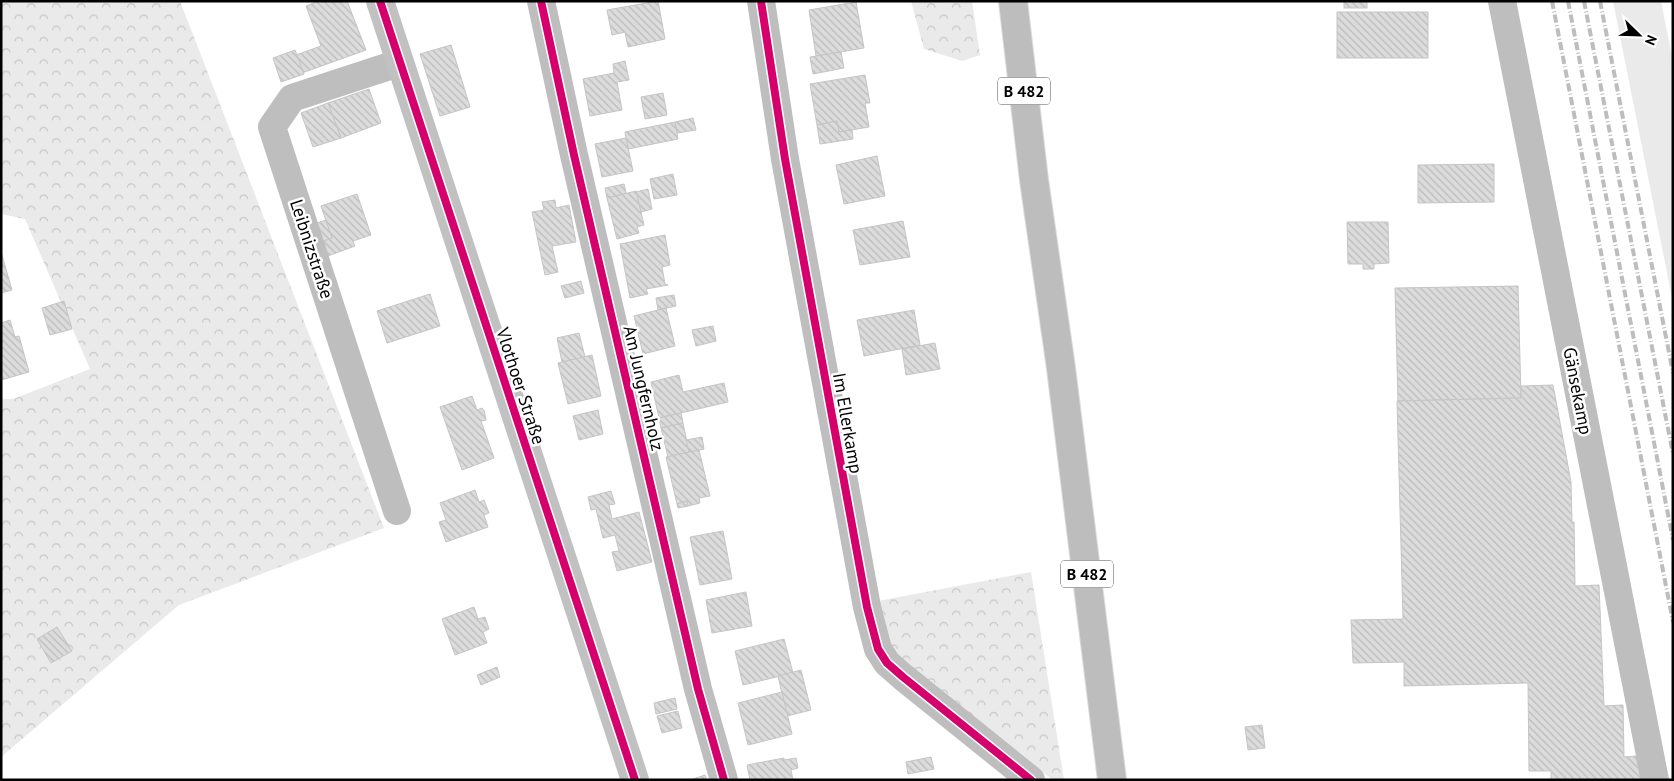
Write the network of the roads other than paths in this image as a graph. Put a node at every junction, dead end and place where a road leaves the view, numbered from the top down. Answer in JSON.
{"nodes":[{"id":1,"x":380,"y":1,"type":"edge"},
{"id":2,"x":541,"y":1,"type":"edge"},
{"id":3,"x":761,"y":1,"type":"edge"},
{"id":4,"x":1013,"y":1,"type":"edge"},
{"id":5,"x":1502,"y":1,"type":"edge"},
{"id":6,"x":399,"y":63,"type":"junction"},
{"id":7,"x":397,"y":511,"type":"dead end"},
{"id":8,"x":635,"y":780,"type":"edge"},
{"id":9,"x":724,"y":780,"type":"edge"},
{"id":10,"x":1032,"y":780,"type":"edge"},
{"id":11,"x":1112,"y":780,"type":"edge"},
{"id":12,"x":1655,"y":780,"type":"edge"}],
"edges":[{"from":1,"to":6,"type":"street","name":"Vlothoer Straße"},
{"from":2,"to":9,"type":"street","name":"Am Jungfernholz"},
{"from":3,"to":10,"type":"street","name":"Im Ellerkamp"},
{"from":4,"to":11,"type":"main road","number":"B 482"},
{"from":5,"to":12,"type":"street","name":"Gänsekamp"},
{"from":6,"to":7,"type":"street","name":"Leibnizstraße"},
{"from":6,"to":8,"type":"street","name":"Vlothoer Straße"}]}
